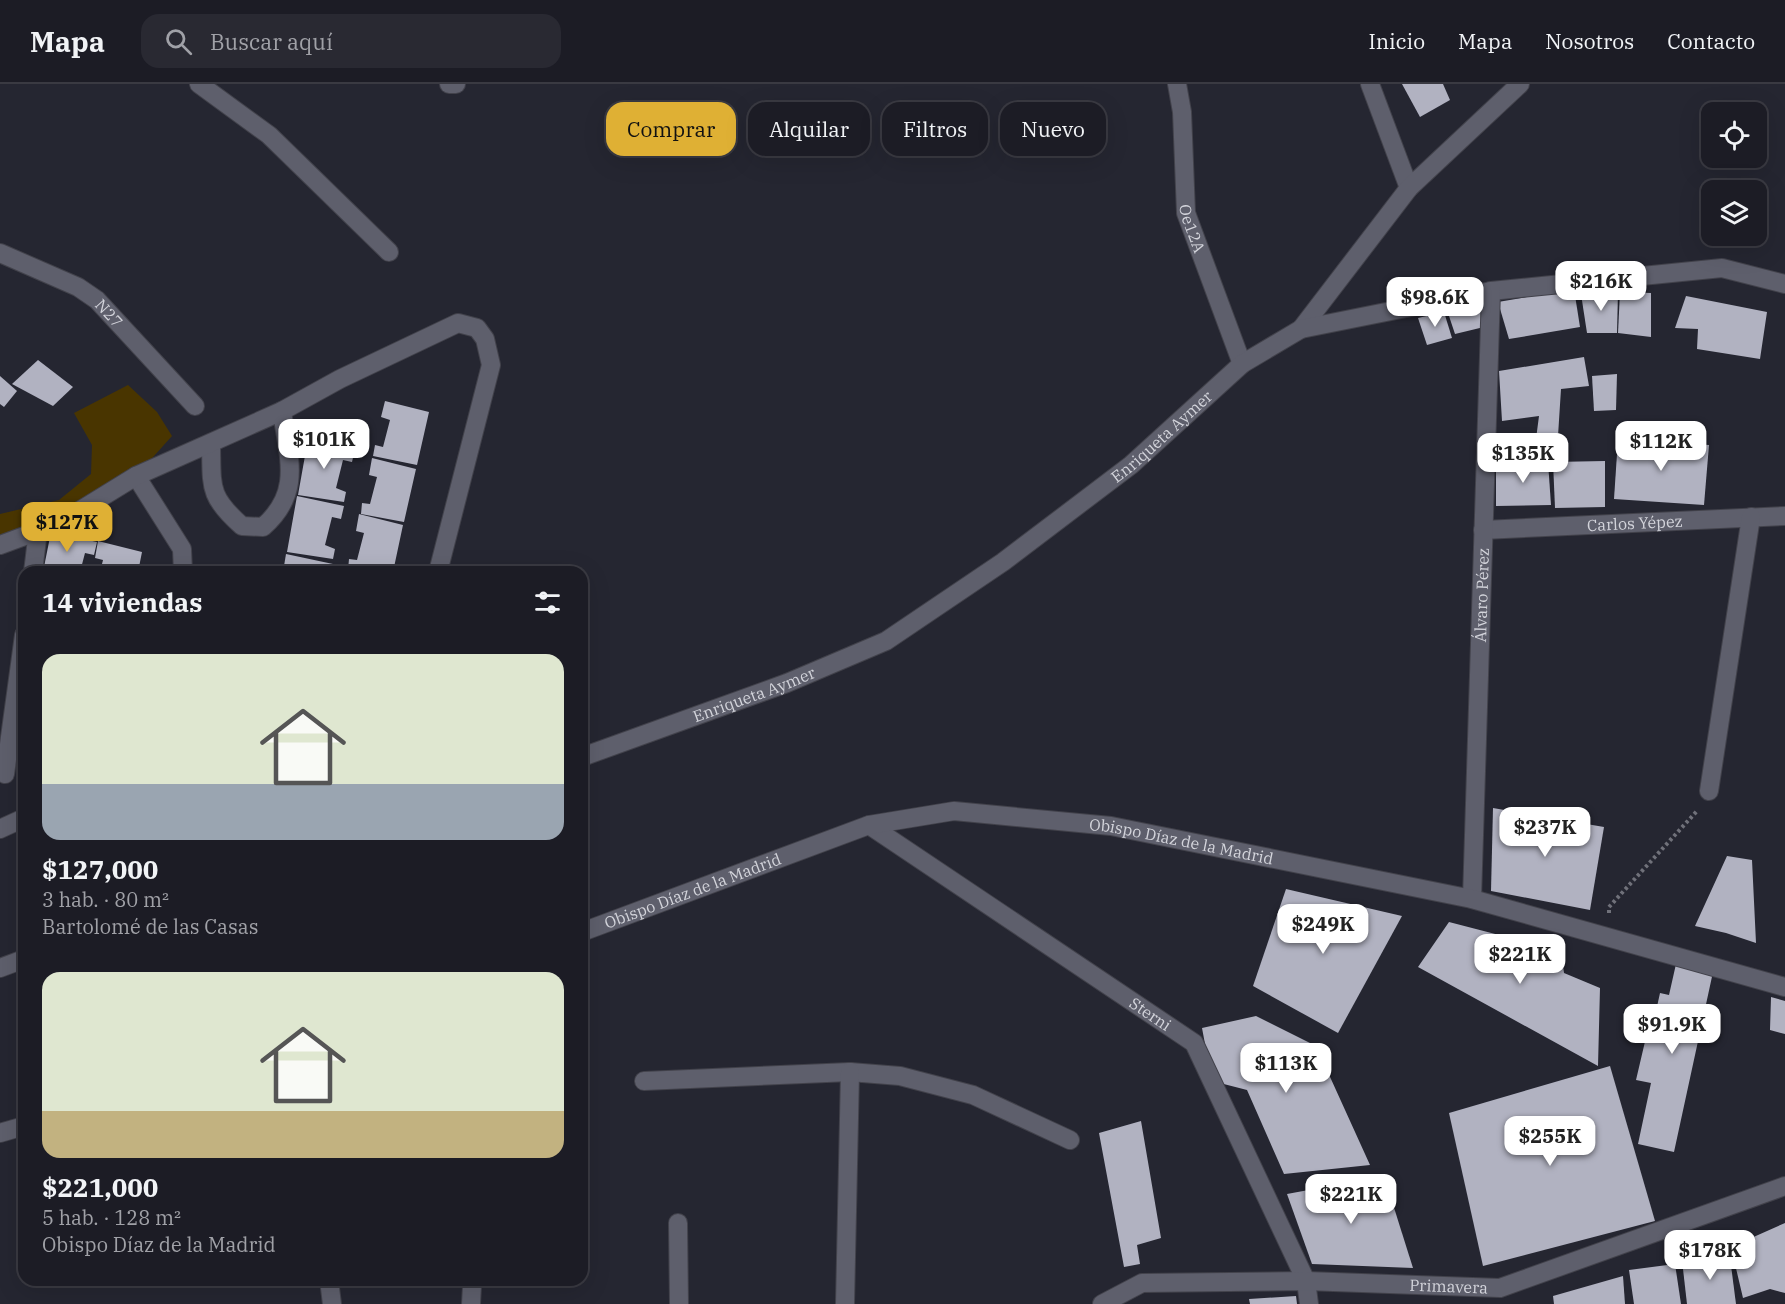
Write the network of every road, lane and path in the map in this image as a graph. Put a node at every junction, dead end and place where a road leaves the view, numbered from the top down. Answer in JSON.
{"nodes":[{"id":1,"x":199,"y":84,"type":"edge"},
{"id":2,"x":449,"y":84,"type":"edge"},
{"id":3,"x":456,"y":84,"type":"edge"},
{"id":4,"x":1177,"y":84,"type":"edge"},
{"id":5,"x":1370,"y":84,"type":"edge"},
{"id":6,"x":1520,"y":84,"type":"edge"},
{"id":7,"x":1409,"y":188,"type":"junction"},
{"id":8,"x":389,"y":252,"type":"dead end"},
{"id":9,"x":0,"y":253,"type":"edge"},
{"id":10,"x":1785,"y":284,"type":"edge"},
{"id":11,"x":1491,"y":291,"type":"junction"},
{"id":12,"x":1301,"y":329,"type":"junction"},
{"id":13,"x":1242,"y":364,"type":"junction"},
{"id":14,"x":195,"y":406,"type":"dead end"},
{"id":15,"x":282,"y":411,"type":"junction"},
{"id":16,"x":211,"y":444,"type":"junction"},
{"id":17,"x":136,"y":476,"type":"junction"},
{"id":18,"x":1785,"y":516,"type":"edge"},
{"id":19,"x":1751,"y":517,"type":"junction"},
{"id":20,"x":1484,"y":530,"type":"junction"},
{"id":21,"x":38,"y":531,"type":"junction"},
{"id":22,"x":0,"y":545,"type":"edge"},
{"id":23,"x":34,"y":566,"type":"edge"},
{"id":24,"x":183,"y":566,"type":"edge"},
{"id":25,"x":440,"y":566,"type":"edge"},
{"id":26,"x":18,"y":679,"type":"edge"},
{"id":27,"x":588,"y":755,"type":"edge"},
{"id":28,"x":5,"y":774,"type":"dead end"},
{"id":29,"x":1709,"y":791,"type":"joint"},
{"id":30,"x":18,"y":821,"type":"edge"},
{"id":31,"x":869,"y":825,"type":"junction"},
{"id":32,"x":0,"y":829,"type":"edge"},
{"id":33,"x":1472,"y":899,"type":"junction"},
{"id":34,"x":588,"y":930,"type":"edge"},
{"id":35,"x":1611,"y":938,"type":"junction"},
{"id":36,"x":18,"y":961,"type":"edge"},
{"id":37,"x":0,"y":968,"type":"edge"},
{"id":38,"x":1785,"y":987,"type":"edge"},
{"id":39,"x":850,"y":1072,"type":"junction"},
{"id":40,"x":644,"y":1081,"type":"dead end"},
{"id":41,"x":18,"y":1127,"type":"edge"},
{"id":42,"x":0,"y":1133,"type":"edge"},
{"id":43,"x":1070,"y":1140,"type":"dead end"},
{"id":44,"x":1785,"y":1186,"type":"edge"},
{"id":45,"x":678,"y":1223,"type":"dead end"},
{"id":46,"x":1306,"y":1281,"type":"junction"},
{"id":47,"x":330,"y":1286,"type":"edge"},
{"id":48,"x":332,"y":1304,"type":"edge"},
{"id":49,"x":679,"y":1304,"type":"edge"},
{"id":50,"x":845,"y":1304,"type":"edge"},
{"id":51,"x":1102,"y":1304,"type":"edge"},
{"id":52,"x":1309,"y":1304,"type":"edge"}],
"edges":[{"from":1,"to":8,"type":"street"},
{"from":2,"to":3,"type":"street"},
{"from":4,"to":13,"type":"street","name":"Oe12A"},
{"from":5,"to":7,"type":"street"},
{"from":6,"to":7,"type":"street"},
{"from":7,"to":12,"type":"street"},
{"from":9,"to":14,"type":"street","name":"N27"},
{"from":10,"to":11,"type":"street","name":"Enriqueta Aymer"},
{"from":11,"to":12,"type":"street","name":"Enriqueta Aymer"},
{"from":11,"to":20,"type":"street","name":"Álvaro Pérez"},
{"from":12,"to":13,"type":"street","name":"Enriqueta Aymer"},
{"from":13,"to":27,"type":"street","name":"Enriqueta Aymer"},
{"from":15,"to":16,"type":"street"},
{"from":15,"to":16,"type":"street"},
{"from":15,"to":25,"type":"street"},
{"from":16,"to":17,"type":"street"},
{"from":17,"to":21,"type":"street"},
{"from":17,"to":24,"type":"street"},
{"from":18,"to":19,"type":"street","name":"Carlos Yépez"},
{"from":19,"to":20,"type":"street","name":"Carlos Yépez"},
{"from":19,"to":29,"type":"street"},
{"from":20,"to":33,"type":"street","name":"Álvaro Pérez"},
{"from":21,"to":22,"type":"street"},
{"from":21,"to":23,"type":"street"},
{"from":26,"to":28,"type":"street"},
{"from":29,"to":35,"type":"path"},
{"from":30,"to":32,"type":"street"},
{"from":31,"to":33,"type":"street","name":"Obispo Díaz de la Madrid"},
{"from":31,"to":34,"type":"street","name":"Obispo Díaz de la Madrid"},
{"from":31,"to":46,"type":"street","name":"Sterni"},
{"from":33,"to":35,"type":"street","name":"Obispo Díaz de la Madrid"},
{"from":35,"to":38,"type":"street","name":"Obispo Díaz de la Madrid"},
{"from":36,"to":37,"type":"street"},
{"from":39,"to":40,"type":"street"},
{"from":39,"to":43,"type":"street"},
{"from":39,"to":50,"type":"street"},
{"from":41,"to":42,"type":"street"},
{"from":44,"to":46,"type":"street","name":"Primavera"},
{"from":45,"to":49,"type":"street"},
{"from":46,"to":51,"type":"street","name":"Primavera"},
{"from":46,"to":52,"type":"street","name":"Sterni"},
{"from":47,"to":48,"type":"street"}]}
